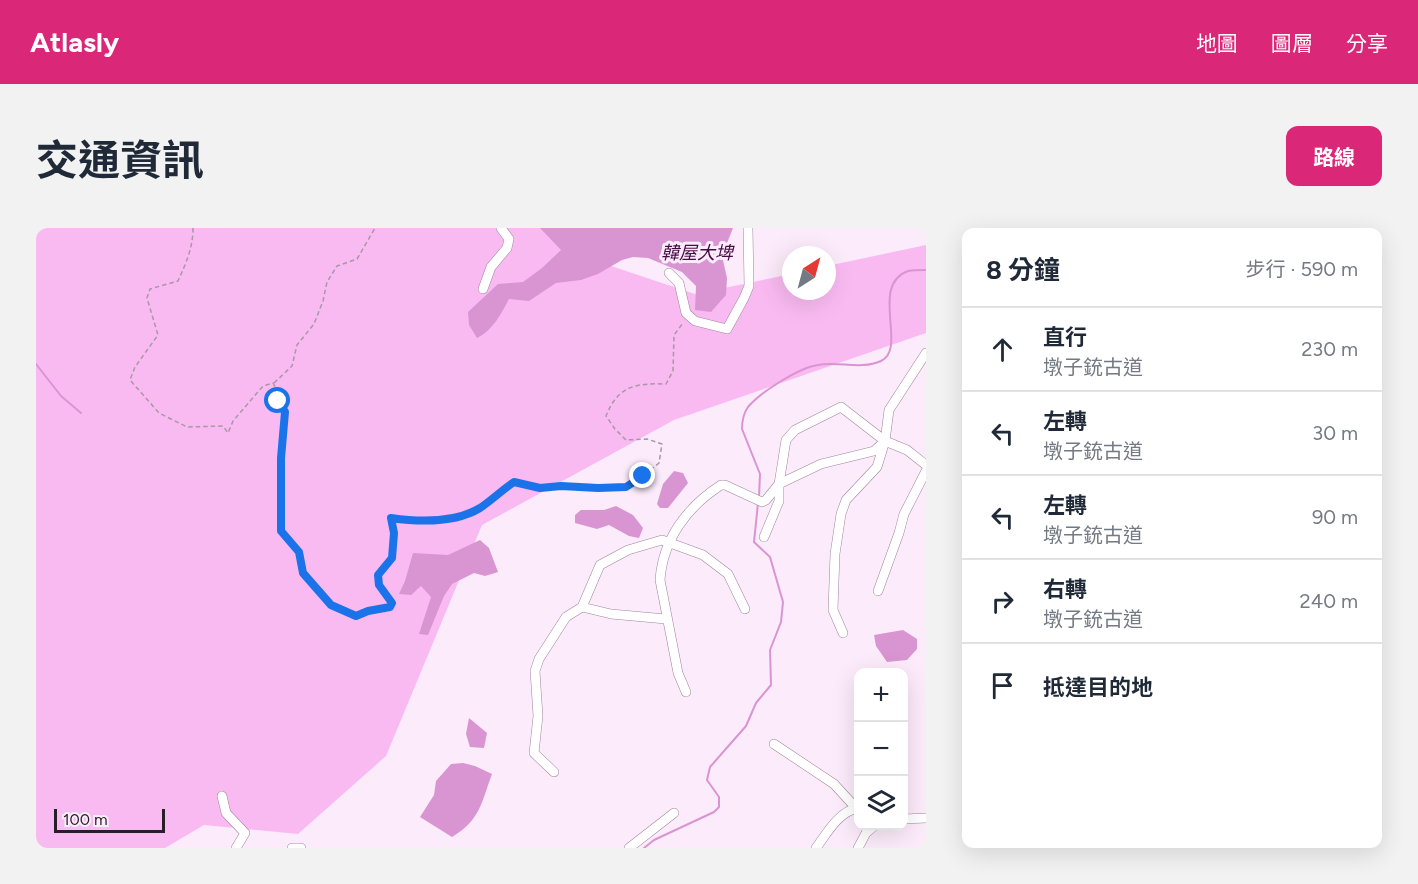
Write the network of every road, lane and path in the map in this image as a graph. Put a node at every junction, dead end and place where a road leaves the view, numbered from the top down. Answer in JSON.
{"nodes":[{"id":1,"x":192,"y":228,"type":"edge"},
{"id":2,"x":375,"y":228,"type":"edge"},
{"id":3,"x":501,"y":228,"type":"edge"},
{"id":4,"x":748,"y":228,"type":"edge"},
{"id":5,"x":669,"y":273,"type":"dead end"},
{"id":6,"x":483,"y":289,"type":"dead end"},
{"id":7,"x":689,"y":315,"type":"junction"},
{"id":8,"x":926,"y":353,"type":"edge"},
{"id":9,"x":273,"y":383,"type":"junction"},
{"id":10,"x":885,"y":441,"type":"junction"},
{"id":11,"x":926,"y":465,"type":"edge"},
{"id":12,"x":926,"y":471,"type":"edge"},
{"id":13,"x":779,"y":484,"type":"junction"},
{"id":14,"x":764,"y":537,"type":"dead end"},
{"id":15,"x":669,"y":543,"type":"junction"},
{"id":16,"x":878,"y":591,"type":"dead end"},
{"id":17,"x":582,"y":607,"type":"junction"},
{"id":18,"x":745,"y":609,"type":"dead end"},
{"id":19,"x":666,"y":619,"type":"junction"},
{"id":20,"x":843,"y":633,"type":"dead end"},
{"id":21,"x":686,"y":692,"type":"dead end"},
{"id":22,"x":774,"y":744,"type":"dead end"},
{"id":23,"x":554,"y":772,"type":"dead end"},
{"id":24,"x":222,"y":796,"type":"dead end"},
{"id":25,"x":854,"y":805,"type":"edge"},
{"id":26,"x":854,"y":810,"type":"edge"},
{"id":27,"x":674,"y":813,"type":"dead end"},
{"id":28,"x":908,"y":817,"type":"edge"},
{"id":29,"x":926,"y":818,"type":"edge"},
{"id":30,"x":869,"y":830,"type":"edge"},
{"id":31,"x":236,"y":848,"type":"edge"},
{"id":32,"x":292,"y":848,"type":"edge"},
{"id":33,"x":301,"y":848,"type":"edge"},
{"id":34,"x":629,"y":848,"type":"edge"},
{"id":35,"x":816,"y":848,"type":"edge"},
{"id":36,"x":858,"y":848,"type":"edge"}],
"edges":[{"from":1,"to":9,"type":"path"},
{"from":2,"to":9,"type":"path"},
{"from":3,"to":6,"type":"street"},
{"from":4,"to":7,"type":"street"},
{"from":5,"to":7,"type":"street"},
{"from":7,"to":9,"type":"path"},
{"from":8,"to":10,"type":"street"},
{"from":10,"to":11,"type":"street"},
{"from":10,"to":13,"type":"street"},
{"from":10,"to":13,"type":"street"},
{"from":10,"to":20,"type":"street"},
{"from":12,"to":16,"type":"street"},
{"from":13,"to":14,"type":"street"},
{"from":13,"to":15,"type":"street"},
{"from":15,"to":17,"type":"street"},
{"from":15,"to":18,"type":"street"},
{"from":15,"to":19,"type":"street"},
{"from":17,"to":19,"type":"street"},
{"from":17,"to":23,"type":"street"},
{"from":19,"to":21,"type":"street"},
{"from":22,"to":25,"type":"street"},
{"from":24,"to":31,"type":"street"},
{"from":26,"to":35,"type":"street"},
{"from":27,"to":34,"type":"street"},
{"from":28,"to":29,"type":"street"},
{"from":30,"to":36,"type":"street"},
{"from":32,"to":33,"type":"street"}]}
